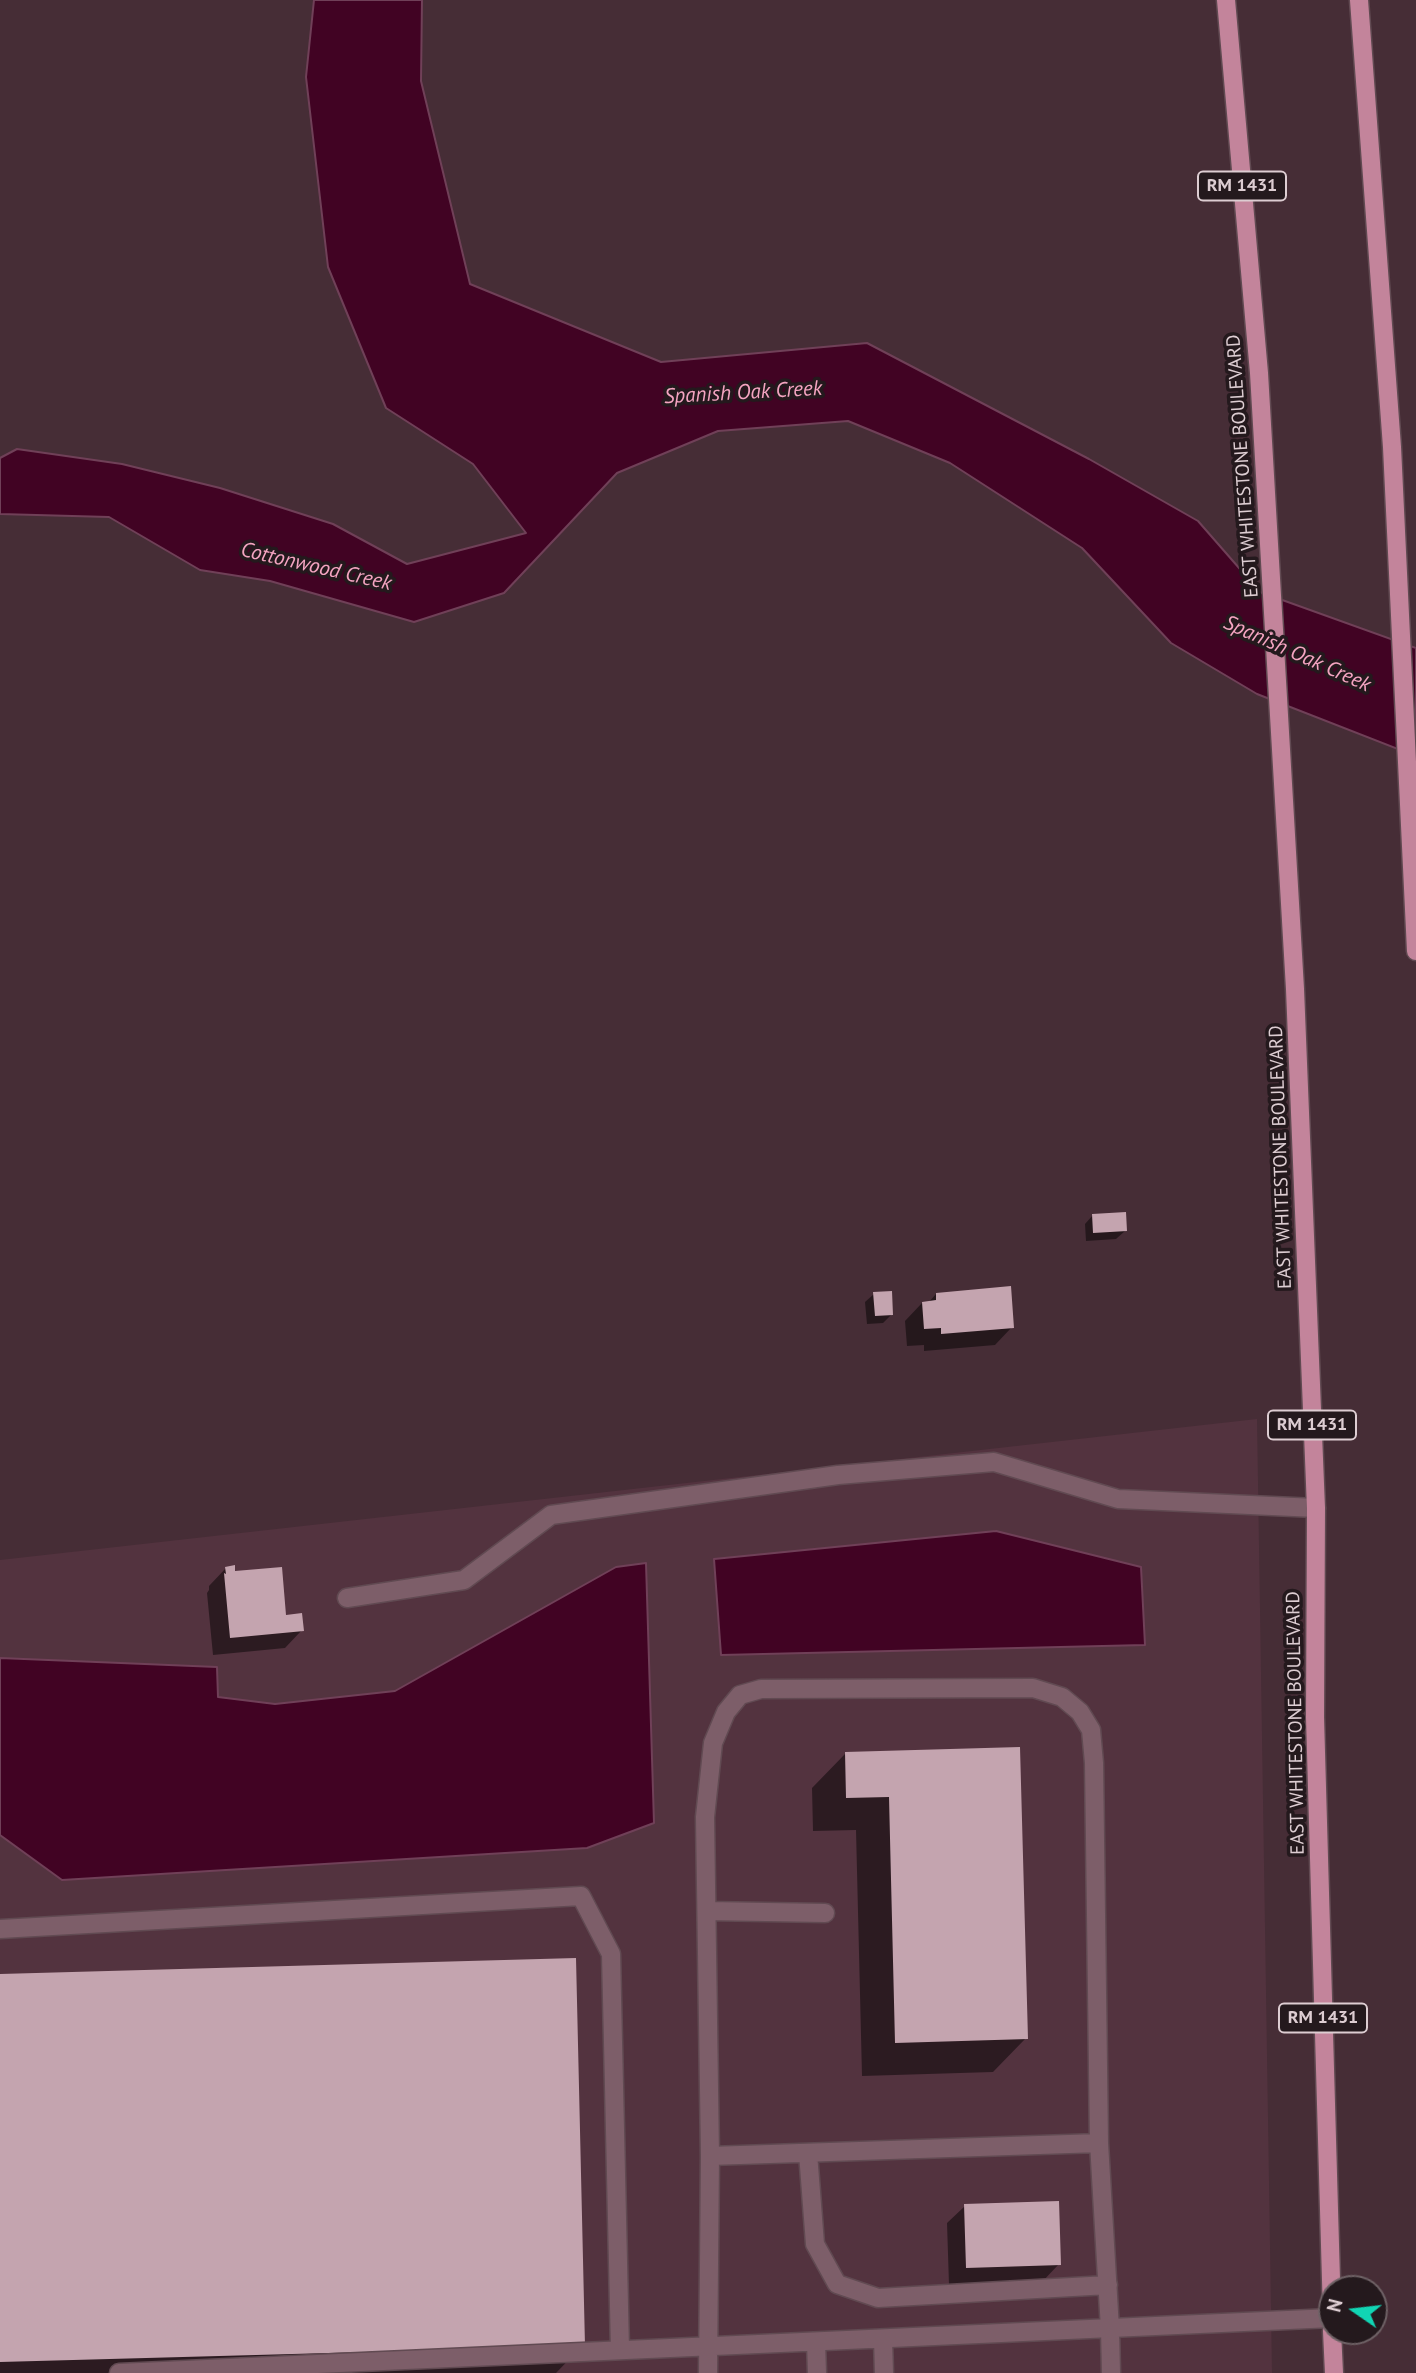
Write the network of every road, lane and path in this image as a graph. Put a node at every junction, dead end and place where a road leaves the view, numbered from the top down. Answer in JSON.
{"nodes":[{"id":1,"x":1226,"y":0,"type":"edge"},
{"id":2,"x":1359,"y":0,"type":"edge"},
{"id":3,"x":1416,"y":951,"type":"edge"},
{"id":4,"x":1317,"y":1508,"type":"junction"},
{"id":5,"x":346,"y":1598,"type":"dead end"},
{"id":6,"x":707,"y":1911,"type":"junction"},
{"id":7,"x":825,"y":1913,"type":"dead end"},
{"id":8,"x":0,"y":1929,"type":"edge"},
{"id":9,"x":1098,"y":2143,"type":"junction"},
{"id":10,"x":808,"y":2153,"type":"junction"},
{"id":11,"x":710,"y":2156,"type":"junction"},
{"id":12,"x":1331,"y":2275,"type":"edge"},
{"id":13,"x":1108,"y":2285,"type":"junction"},
{"id":14,"x":1318,"y":2318,"type":"edge"},
{"id":15,"x":1110,"y":2329,"type":"junction"},
{"id":16,"x":883,"y":2339,"type":"junction"},
{"id":17,"x":816,"y":2342,"type":"junction"},
{"id":18,"x":1333,"y":2345,"type":"edge"},
{"id":19,"x":707,"y":2347,"type":"junction"},
{"id":20,"x":620,"y":2350,"type":"junction"},
{"id":21,"x":119,"y":2373,"type":"edge"},
{"id":22,"x":708,"y":2373,"type":"edge"},
{"id":23,"x":817,"y":2373,"type":"edge"},
{"id":24,"x":884,"y":2373,"type":"edge"},
{"id":25,"x":1111,"y":2373,"type":"edge"},
{"id":26,"x":1334,"y":2373,"type":"edge"}],
"edges":[{"from":1,"to":4,"type":"main road","name":"EAST WHITESTONE BOULEVARD","number":"RM 1431"},
{"from":2,"to":3,"type":"main road"},
{"from":4,"to":5,"type":"lane"},
{"from":4,"to":12,"type":"main road","name":"EAST WHITESTONE BOULEVARD","number":"RM 1431"},
{"from":6,"to":7,"type":"lane"},
{"from":6,"to":9,"type":"lane"},
{"from":6,"to":11,"type":"lane"},
{"from":8,"to":20,"type":"lane"},
{"from":9,"to":10,"type":"lane"},
{"from":9,"to":13,"type":"lane"},
{"from":10,"to":11,"type":"lane"},
{"from":10,"to":13,"type":"lane"},
{"from":11,"to":19,"type":"lane"},
{"from":13,"to":15,"type":"lane"},
{"from":14,"to":15,"type":"lane"},
{"from":15,"to":16,"type":"lane"},
{"from":15,"to":25,"type":"lane"},
{"from":16,"to":17,"type":"lane"},
{"from":16,"to":24,"type":"lane"},
{"from":17,"to":19,"type":"lane"},
{"from":17,"to":23,"type":"lane"},
{"from":18,"to":26,"type":"main road"},
{"from":19,"to":20,"type":"lane"},
{"from":19,"to":22,"type":"lane"},
{"from":20,"to":21,"type":"lane"}]}
